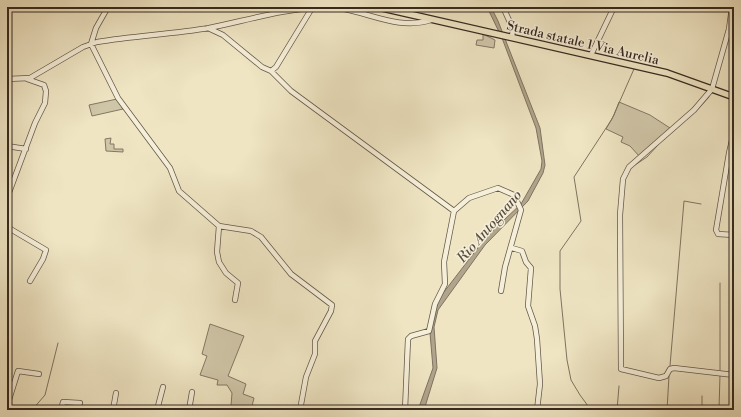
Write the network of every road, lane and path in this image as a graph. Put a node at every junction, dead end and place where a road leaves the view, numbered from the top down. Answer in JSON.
{"nodes":[{"id":1,"x":108,"y":7,"type":"edge"},
{"id":2,"x":378,"y":7,"type":"edge"},
{"id":3,"x":503,"y":7,"type":"edge"},
{"id":4,"x":614,"y":7,"type":"edge"},
{"id":5,"x":732,"y":7,"type":"edge"},
{"id":6,"x":312,"y":8,"type":"edge"},
{"id":7,"x":431,"y":20,"type":"junction"},
{"id":8,"x":208,"y":28,"type":"junction"},
{"id":9,"x":511,"y":37,"type":"junction"},
{"id":10,"x":91,"y":44,"type":"junction"},
{"id":11,"x":591,"y":55,"type":"junction"},
{"id":12,"x":271,"y":71,"type":"junction"},
{"id":13,"x":7,"y":79,"type":"edge"},
{"id":14,"x":28,"y":79,"type":"junction"},
{"id":15,"x":712,"y":89,"type":"junction"},
{"id":16,"x":734,"y":97,"type":"edge"},
{"id":17,"x":734,"y":132,"type":"edge"},
{"id":18,"x":7,"y":146,"type":"edge"},
{"id":19,"x":26,"y":149,"type":"junction"},
{"id":20,"x":7,"y":198,"type":"edge"},
{"id":21,"x":454,"y":211,"type":"junction"},
{"id":22,"x":219,"y":226,"type":"junction"},
{"id":23,"x":7,"y":227,"type":"edge"},
{"id":24,"x":734,"y":235,"type":"edge"},
{"id":25,"x":512,"y":248,"type":"junction"},
{"id":26,"x":30,"y":281,"type":"dead end"},
{"id":27,"x":501,"y":291,"type":"dead end"},
{"id":28,"x":235,"y":300,"type":"dead end"},
{"id":29,"x":39,"y":374,"type":"dead end"},
{"id":30,"x":734,"y":375,"type":"edge"},
{"id":31,"x":163,"y":388,"type":"dead end"},
{"id":32,"x":192,"y":392,"type":"dead end"},
{"id":33,"x":116,"y":393,"type":"dead end"},
{"id":34,"x":80,"y":404,"type":"dead end"},
{"id":35,"x":7,"y":406,"type":"edge"},
{"id":36,"x":61,"y":410,"type":"edge"},
{"id":37,"x":113,"y":410,"type":"edge"},
{"id":38,"x":158,"y":410,"type":"edge"},
{"id":39,"x":189,"y":410,"type":"edge"},
{"id":40,"x":300,"y":410,"type":"edge"},
{"id":41,"x":405,"y":410,"type":"edge"},
{"id":42,"x":537,"y":410,"type":"edge"}],
"edges":[{"from":1,"to":10,"type":"street"},
{"from":2,"to":7,"type":"main road","name":"Strada statale 1 Via Aurelia"},
{"from":3,"to":9,"type":"street"},
{"from":4,"to":11,"type":"street"},
{"from":5,"to":15,"type":"street"},
{"from":6,"to":7,"type":"street"},
{"from":6,"to":8,"type":"street"},
{"from":6,"to":12,"type":"street"},
{"from":7,"to":9,"type":"main road","name":"Strada statale 1 Via Aurelia"},
{"from":8,"to":10,"type":"street"},
{"from":8,"to":12,"type":"street"},
{"from":9,"to":11,"type":"main road","name":"Strada statale 1 Via Aurelia"},
{"from":10,"to":14,"type":"street"},
{"from":10,"to":22,"type":"street"},
{"from":11,"to":15,"type":"main road","name":"Strada statale 1 Via Aurelia"},
{"from":12,"to":21,"type":"street"},
{"from":13,"to":14,"type":"street"},
{"from":14,"to":19,"type":"street"},
{"from":15,"to":16,"type":"main road","name":"Strada statale 1 Via Aurelia"},
{"from":15,"to":30,"type":"street"},
{"from":17,"to":24,"type":"street"},
{"from":18,"to":19,"type":"street"},
{"from":19,"to":20,"type":"street"},
{"from":21,"to":25,"type":"street"},
{"from":21,"to":41,"type":"street"},
{"from":22,"to":28,"type":"street"},
{"from":22,"to":40,"type":"street"},
{"from":23,"to":26,"type":"street"},
{"from":25,"to":27,"type":"street"},
{"from":25,"to":42,"type":"street"},
{"from":29,"to":35,"type":"street"},
{"from":31,"to":38,"type":"street"},
{"from":32,"to":39,"type":"street"},
{"from":33,"to":37,"type":"street"},
{"from":34,"to":36,"type":"street"}]}
